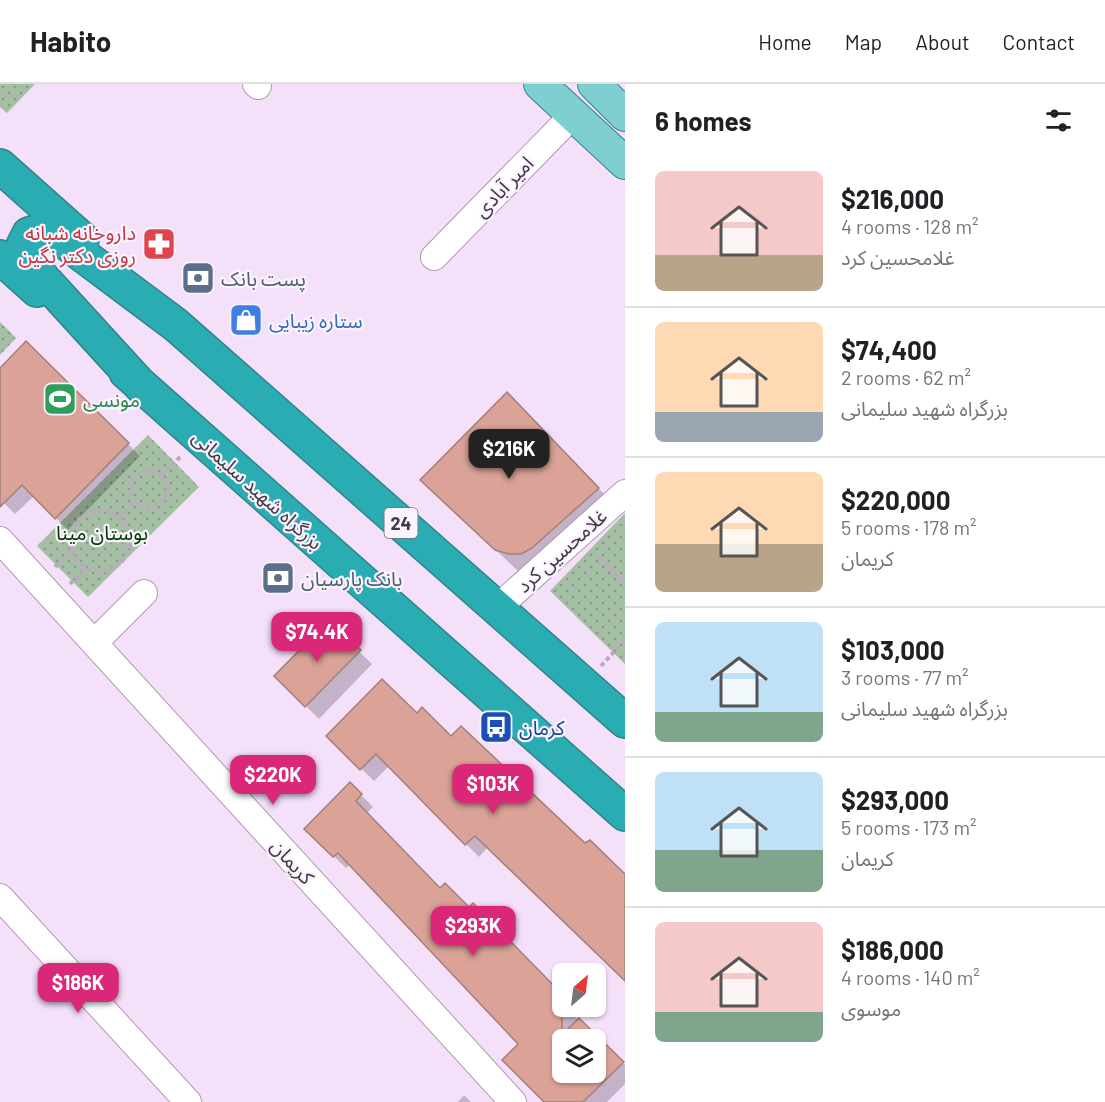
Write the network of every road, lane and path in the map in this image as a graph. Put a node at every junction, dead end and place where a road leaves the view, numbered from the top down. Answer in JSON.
{"nodes":[{"id":1,"x":540,"y":84,"type":"edge"},
{"id":2,"x":594,"y":84,"type":"edge"},
{"id":3,"x":625,"y":115,"type":"edge"},
{"id":4,"x":572,"y":116,"type":"junction"},
{"id":5,"x":625,"y":163,"type":"edge"},
{"id":6,"x":0,"y":166,"type":"edge"},
{"id":7,"x":0,"y":257,"type":"edge"},
{"id":8,"x":434,"y":257,"type":"dead end"},
{"id":9,"x":176,"y":324,"type":"junction"},
{"id":10,"x":142,"y":387,"type":"junction"},
{"id":11,"x":625,"y":493,"type":"edge"},
{"id":12,"x":136,"y":501,"type":"junction"},
{"id":13,"x":119,"y":518,"type":"junction"},
{"id":14,"x":0,"y":540,"type":"edge"},
{"id":15,"x":598,"y":557,"type":"dead end"},
{"id":16,"x":625,"y":583,"type":"edge"},
{"id":17,"x":144,"y":593,"type":"dead end"},
{"id":18,"x":497,"y":608,"type":"junction"},
{"id":19,"x":625,"y":640,"type":"edge"},
{"id":20,"x":94,"y":643,"type":"junction"},
{"id":21,"x":585,"y":685,"type":"junction"},
{"id":22,"x":625,"y":721,"type":"edge"},
{"id":23,"x":625,"y":814,"type":"edge"},
{"id":24,"x":0,"y":897,"type":"edge"},
{"id":25,"x":188,"y":1102,"type":"edge"},
{"id":26,"x":513,"y":1102,"type":"edge"}],
"edges":[{"from":1,"to":4,"type":"main road"},
{"from":2,"to":3,"type":"main road"},
{"from":4,"to":5,"type":"main road"},
{"from":4,"to":8,"type":"street","name":"امیر آبادی"},
{"from":6,"to":9,"type":"highway","number":"24"},
{"from":7,"to":10,"type":"highway","name":"بزرگراه شهید سلیمانی"},
{"from":9,"to":10,"type":"highway"},
{"from":9,"to":18,"type":"highway","number":"24"},
{"from":10,"to":23,"type":"highway","name":"بزرگراه شهید سلیمانی"},
{"from":11,"to":18,"type":"street","name":"غلامحسین کرد"},
{"from":12,"to":12,"type":"path"},
{"from":12,"to":13,"type":"path"},
{"from":13,"to":13,"type":"path"},
{"from":14,"to":20,"type":"street","name":"کریمان"},
{"from":15,"to":16,"type":"path"},
{"from":17,"to":20,"type":"street"},
{"from":18,"to":21,"type":"highway","number":"24"},
{"from":19,"to":21,"type":"path"},
{"from":20,"to":26,"type":"street","name":"کریمان"},
{"from":21,"to":22,"type":"highway","number":"24"},
{"from":24,"to":25,"type":"street"}]}
